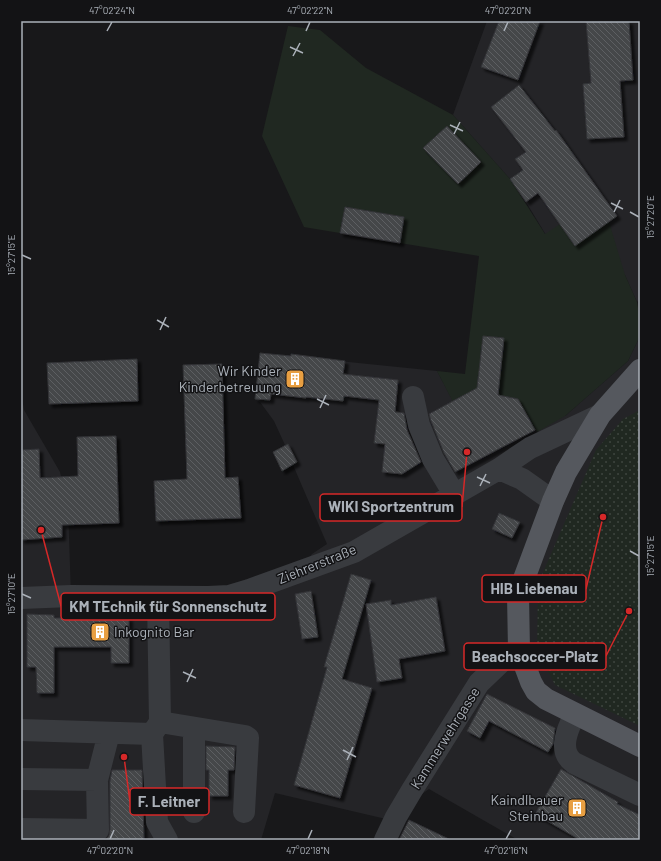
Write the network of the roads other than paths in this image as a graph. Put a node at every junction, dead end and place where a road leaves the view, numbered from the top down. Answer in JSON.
{"nodes":[{"id":1,"x":640,"y":370,"type":"edge"},
{"id":2,"x":413,"y":398,"type":"dead end"},
{"id":3,"x":600,"y":414,"type":"junction"},
{"id":4,"x":499,"y":468,"type":"junction"},
{"id":5,"x":454,"y":494,"type":"junction"},
{"id":6,"x":553,"y":501,"type":"junction"},
{"id":7,"x":21,"y":598,"type":"edge"},
{"id":8,"x":158,"y":598,"type":"junction"},
{"id":9,"x":519,"y":650,"type":"junction"},
{"id":10,"x":575,"y":714,"type":"junction"},
{"id":11,"x":156,"y":728,"type":"junction"},
{"id":12,"x":194,"y":728,"type":"junction"},
{"id":13,"x":21,"y":730,"type":"edge"},
{"id":14,"x":109,"y":733,"type":"junction"},
{"id":15,"x":640,"y":746,"type":"edge"},
{"id":16,"x":21,"y":779,"type":"edge"},
{"id":17,"x":96,"y":780,"type":"junction"},
{"id":18,"x":640,"y":795,"type":"edge"},
{"id":19,"x":194,"y":812,"type":"dead end"},
{"id":20,"x":244,"y":812,"type":"dead end"},
{"id":21,"x":21,"y":829,"type":"edge"},
{"id":22,"x":167,"y":840,"type":"edge"},
{"id":23,"x":386,"y":840,"type":"edge"}],
"edges":[{"from":1,"to":3,"type":"main road"},
{"from":2,"to":5,"type":"street"},
{"from":3,"to":4,"type":"street","name":"Ziehrerstraße"},
{"from":3,"to":6,"type":"main road"},
{"from":4,"to":5,"type":"street","name":"Ziehrerstraße"},
{"from":4,"to":6,"type":"street"},
{"from":5,"to":8,"type":"street","name":"Ziehrerstraße"},
{"from":6,"to":9,"type":"main road"},
{"from":7,"to":8,"type":"street","name":"Ziehrerstraße"},
{"from":8,"to":11,"type":"street"},
{"from":9,"to":10,"type":"main road"},
{"from":9,"to":23,"type":"street","name":"Kammerwehrgasse"},
{"from":10,"to":15,"type":"main road"},
{"from":10,"to":18,"type":"street"},
{"from":11,"to":12,"type":"street"},
{"from":11,"to":14,"type":"street"},
{"from":11,"to":22,"type":"street"},
{"from":12,"to":19,"type":"street"},
{"from":12,"to":20,"type":"street"},
{"from":13,"to":14,"type":"street"},
{"from":14,"to":17,"type":"street"},
{"from":16,"to":17,"type":"street"},
{"from":17,"to":21,"type":"street"}]}
